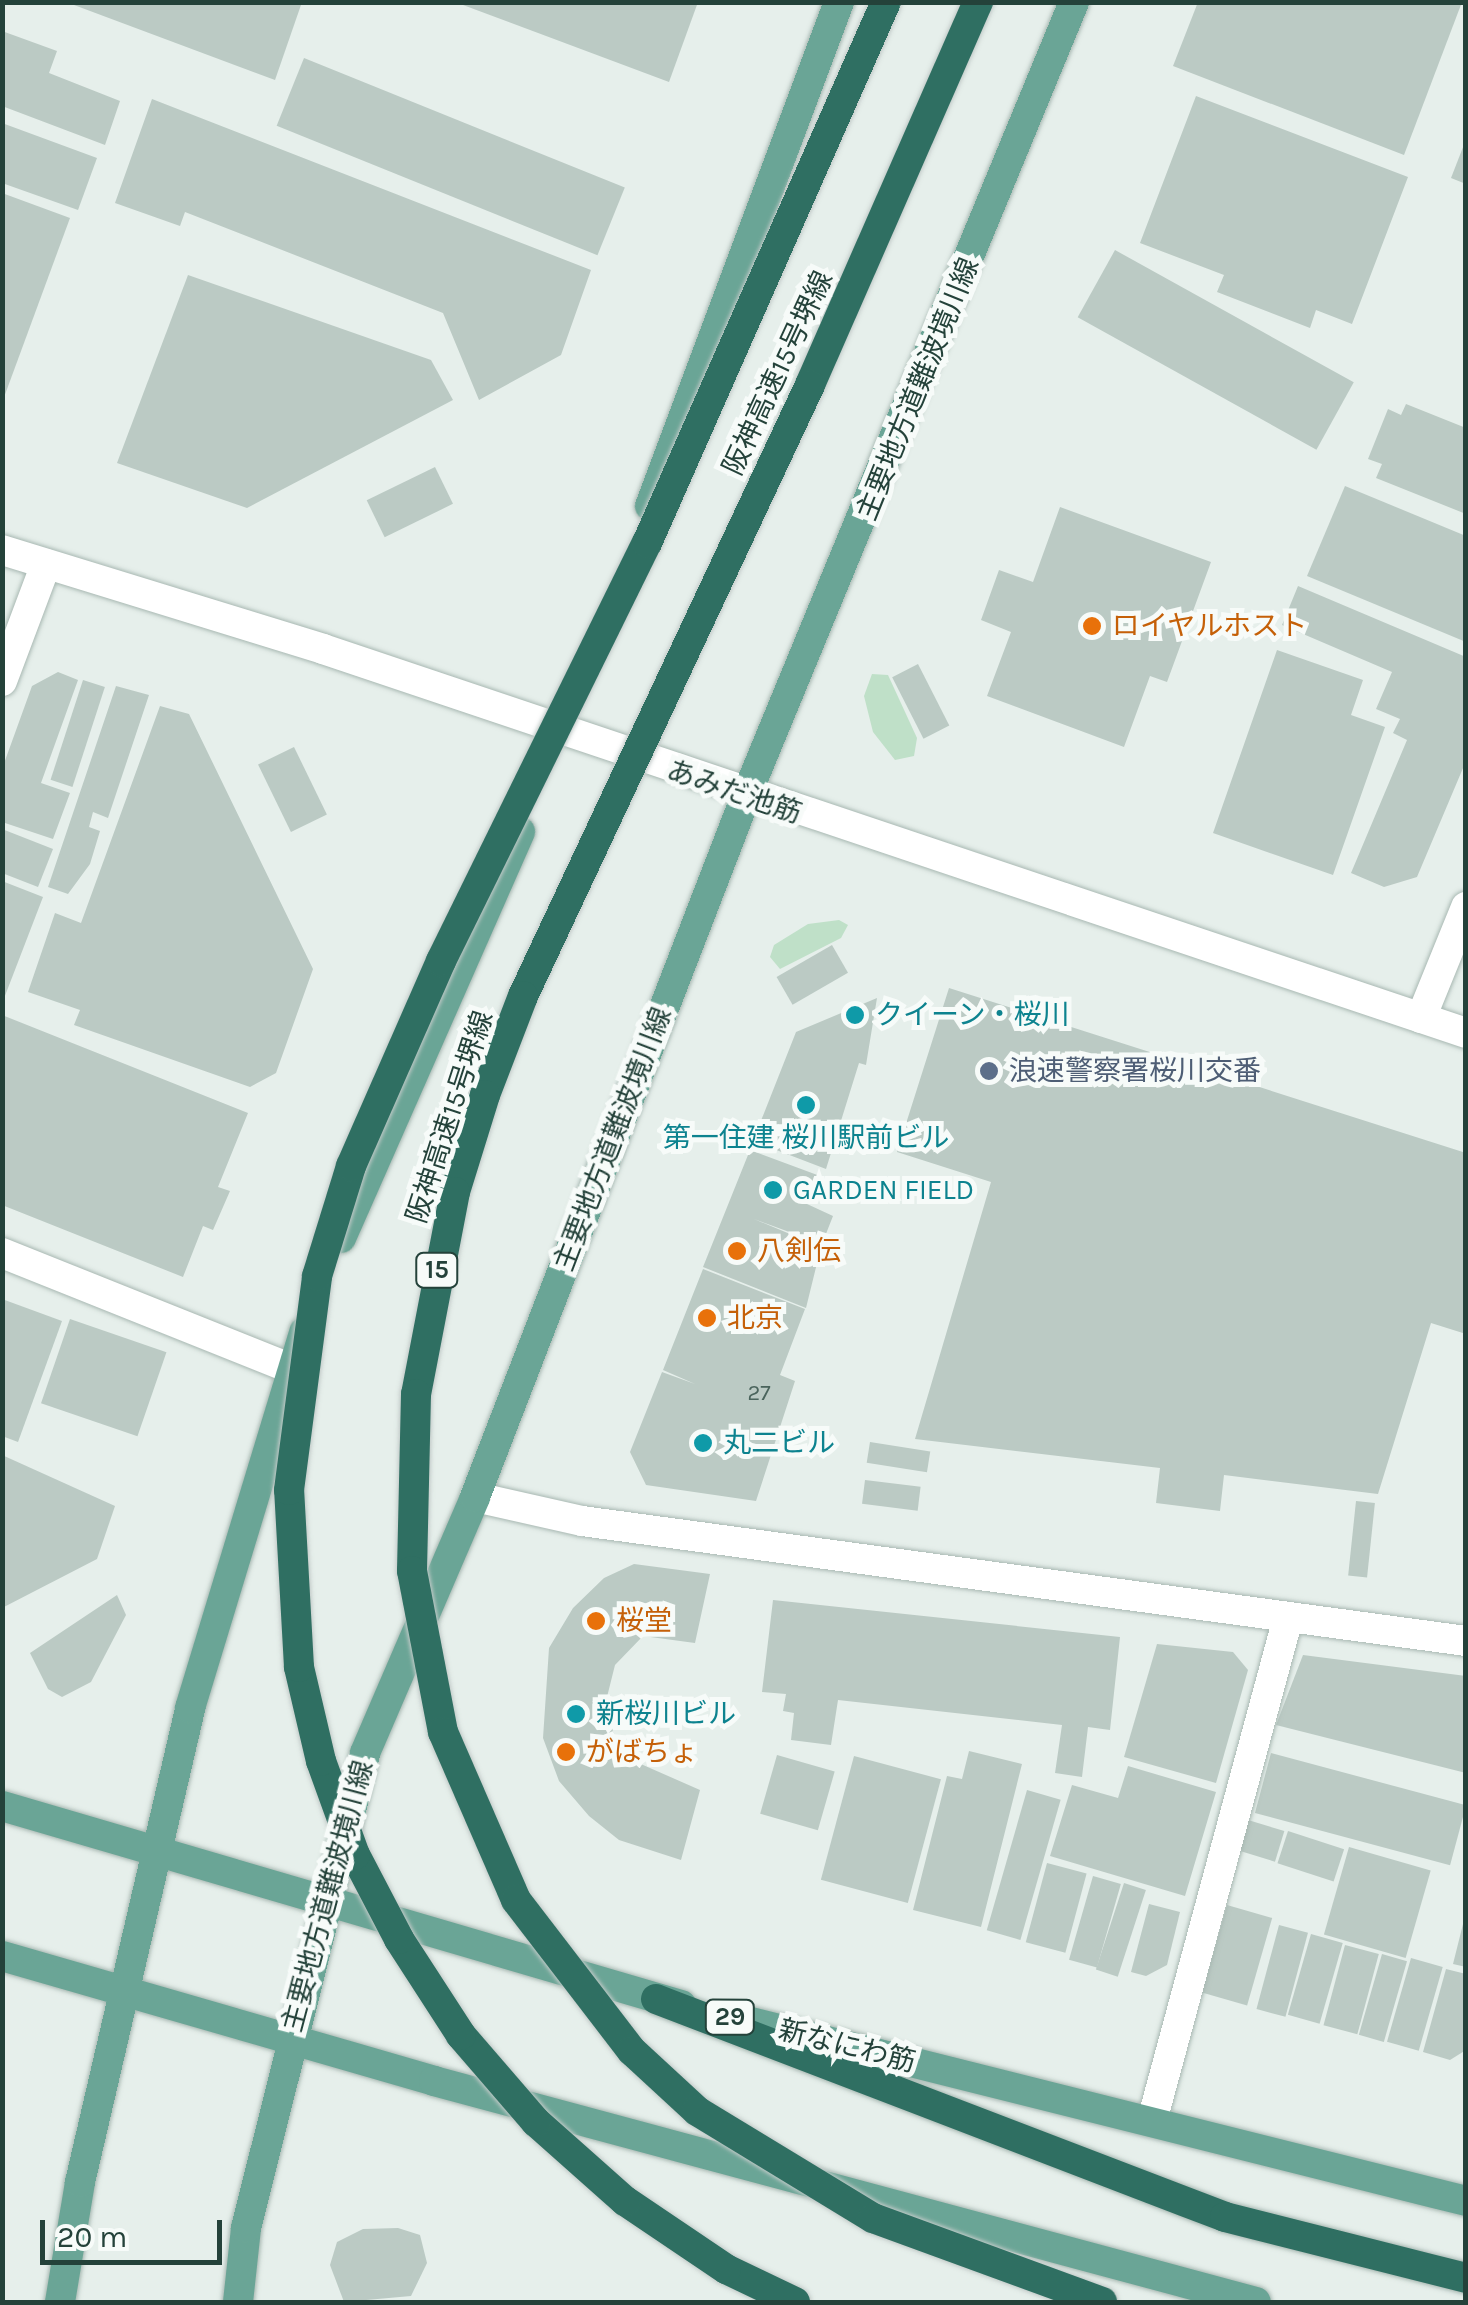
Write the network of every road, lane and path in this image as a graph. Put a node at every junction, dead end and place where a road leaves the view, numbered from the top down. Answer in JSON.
{"nodes":[{"id":1,"x":839,"y":2,"type":"edge"},
{"id":2,"x":886,"y":2,"type":"edge"},
{"id":3,"x":978,"y":2,"type":"edge"},
{"id":4,"x":1074,"y":2,"type":"edge"},
{"id":5,"x":2,"y":550,"type":"edge"},
{"id":6,"x":46,"y":564,"type":"junction"},
{"id":7,"x":2,"y":681,"type":"edge"},
{"id":8,"x":565,"y":733,"type":"junction"},
{"id":9,"x":746,"y":796,"type":"junction"},
{"id":10,"x":1466,"y":908,"type":"edge"},
{"id":11,"x":1421,"y":1018,"type":"junction"},
{"id":12,"x":1466,"y":1033,"type":"edge"},
{"id":13,"x":2,"y":1254,"type":"edge"},
{"id":14,"x":290,"y":1368,"type":"junction"},
{"id":15,"x":475,"y":1497,"type":"junction"},
{"id":16,"x":1288,"y":1618,"type":"junction"},
{"id":17,"x":1466,"y":1642,"type":"edge"},
{"id":18,"x":2,"y":1806,"type":"edge"},
{"id":19,"x":157,"y":1850,"type":"junction"},
{"id":20,"x":326,"y":1898,"type":"junction"},
{"id":21,"x":2,"y":1956,"type":"edge"},
{"id":22,"x":124,"y":1990,"type":"junction"},
{"id":23,"x":656,"y":1999,"type":"junction"},
{"id":24,"x":290,"y":2038,"type":"junction"},
{"id":25,"x":1152,"y":2121,"type":"junction"},
{"id":26,"x":1466,"y":2202,"type":"edge"},
{"id":27,"x":1466,"y":2278,"type":"edge"},
{"id":28,"x":60,"y":2302,"type":"edge"},
{"id":29,"x":238,"y":2302,"type":"edge"},
{"id":30,"x":795,"y":2302,"type":"edge"},
{"id":31,"x":1102,"y":2302,"type":"edge"},
{"id":32,"x":1256,"y":2302,"type":"edge"}],
"edges":[{"from":1,"to":8,"type":"main road"},
{"from":2,"to":30,"type":"highway","name":"阪神高速15号堺線","bridge":true},
{"from":3,"to":31,"type":"highway","name":"阪神高速15号堺線","number":"15","bridge":true},
{"from":4,"to":9,"type":"main road","name":"主要地方道難波境川線"},
{"from":5,"to":6,"type":"street","name":"あみだ池筋"},
{"from":6,"to":7,"type":"street"},
{"from":6,"to":8,"type":"street","name":"あみだ池筋"},
{"from":8,"to":9,"type":"street","name":"あみだ池筋"},
{"from":8,"to":14,"type":"main road"},
{"from":9,"to":11,"type":"street","name":"あみだ池筋"},
{"from":9,"to":15,"type":"main road","name":"主要地方道難波境川線"},
{"from":10,"to":11,"type":"street"},
{"from":11,"to":12,"type":"street","name":"あみだ池筋"},
{"from":13,"to":14,"type":"street"},
{"from":14,"to":19,"type":"main road"},
{"from":15,"to":16,"type":"street"},
{"from":15,"to":20,"type":"main road","name":"主要地方道難波境川線"},
{"from":16,"to":17,"type":"street"},
{"from":16,"to":25,"type":"street"},
{"from":18,"to":19,"type":"main road","name":"新なにわ筋","number":"29"},
{"from":19,"to":20,"type":"main road","name":"新なにわ筋","number":"29"},
{"from":19,"to":22,"type":"main road"},
{"from":20,"to":23,"type":"main road","name":"新なにわ筋","number":"29"},
{"from":20,"to":24,"type":"main road","name":"主要地方道難波境川線"},
{"from":21,"to":22,"type":"main road"},
{"from":22,"to":24,"type":"main road"},
{"from":22,"to":28,"type":"main road"},
{"from":23,"to":25,"type":"main road","name":"新なにわ筋","number":"29"},
{"from":23,"to":27,"type":"highway"},
{"from":24,"to":29,"type":"main road","name":"主要地方道難波境川線"},
{"from":24,"to":32,"type":"main road"},
{"from":25,"to":26,"type":"main road","name":"新なにわ筋","number":"29"}]}
